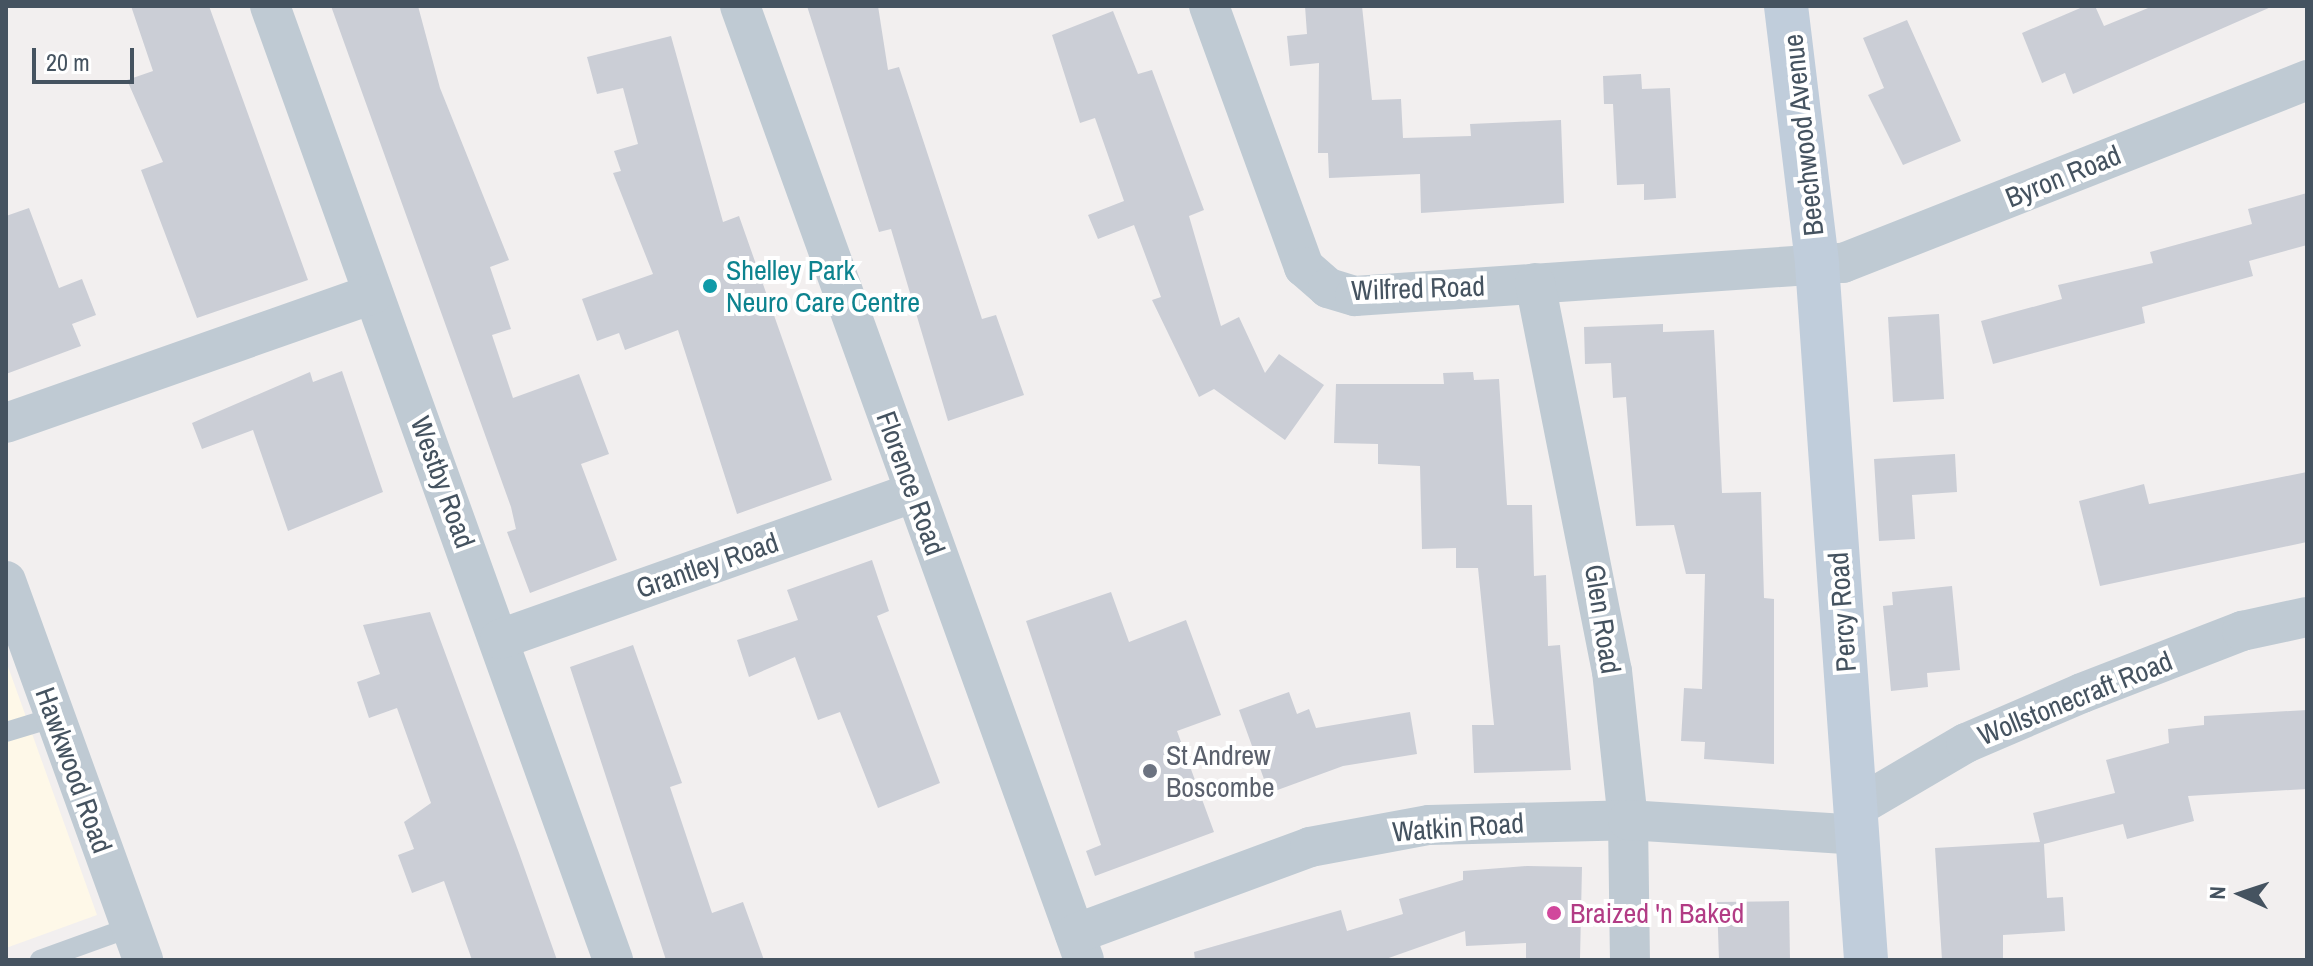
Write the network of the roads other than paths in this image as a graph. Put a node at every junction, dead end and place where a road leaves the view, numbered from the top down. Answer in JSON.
{"nodes":[{"id":1,"x":270,"y":6,"type":"edge"},
{"id":2,"x":740,"y":6,"type":"edge"},
{"id":3,"x":1209,"y":6,"type":"edge"},
{"id":4,"x":1786,"y":6,"type":"edge"},
{"id":5,"x":2307,"y":80,"type":"edge"},
{"id":6,"x":1817,"y":264,"type":"junction"},
{"id":7,"x":1535,"y":283,"type":"junction"},
{"id":8,"x":373,"y":294,"type":"junction"},
{"id":9,"x":6,"y":423,"type":"edge"},
{"id":10,"x":914,"y":492,"type":"junction"},
{"id":11,"x":6,"y":581,"type":"edge"},
{"id":12,"x":2307,"y":617,"type":"edge"},
{"id":13,"x":500,"y":639,"type":"junction"},
{"id":14,"x":55,"y":717,"type":"junction"},
{"id":15,"x":6,"y":732,"type":"edge"},
{"id":16,"x":1628,"y":820,"type":"junction"},
{"id":17,"x":1856,"y":822,"type":"junction"},
{"id":18,"x":137,"y":944,"type":"edge"},
{"id":19,"x":1079,"y":947,"type":"edge"},
{"id":20,"x":40,"y":960,"type":"edge"},
{"id":21,"x":613,"y":960,"type":"edge"},
{"id":22,"x":1630,"y":960,"type":"edge"},
{"id":23,"x":1866,"y":960,"type":"edge"}],
"edges":[{"from":1,"to":8,"type":"street","name":"Westby Road"},
{"from":2,"to":10,"type":"street","name":"Florence Road"},
{"from":3,"to":7,"type":"street","name":"Wilfred Road"},
{"from":4,"to":6,"type":"street","name":"Beechwood Avenue"},
{"from":5,"to":6,"type":"street","name":"Byron Road"},
{"from":6,"to":7,"type":"street","name":"Wilfred Road"},
{"from":6,"to":17,"type":"street","name":"Percy Road"},
{"from":7,"to":16,"type":"street","name":"Glen Road"},
{"from":8,"to":9,"type":"street"},
{"from":8,"to":13,"type":"street","name":"Westby Road"},
{"from":10,"to":13,"type":"street","name":"Grantley Road"},
{"from":10,"to":19,"type":"street","name":"Florence Road"},
{"from":11,"to":14,"type":"street","name":"Hawkwood Road"},
{"from":12,"to":17,"type":"street","name":"Wollstonecraft Road"},
{"from":13,"to":21,"type":"street","name":"Westby Road"},
{"from":14,"to":15,"type":"lane"},
{"from":14,"to":18,"type":"street","name":"Hawkwood Road"},
{"from":16,"to":17,"type":"street","name":"Watkin Road"},
{"from":16,"to":19,"type":"street","name":"Watkin Road"},
{"from":16,"to":22,"type":"street","name":"Glen Road"},
{"from":17,"to":23,"type":"street","name":"Percy Road"},
{"from":18,"to":20,"type":"lane"}]}
